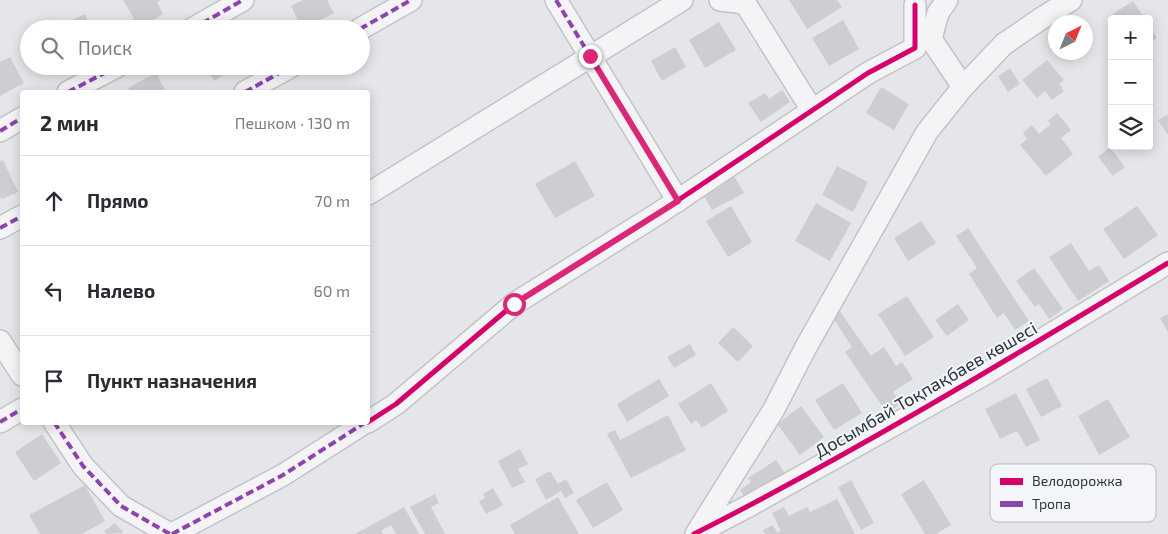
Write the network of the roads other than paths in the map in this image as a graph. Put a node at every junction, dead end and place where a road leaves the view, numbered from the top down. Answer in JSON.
{"nodes":[{"id":1,"x":243,"y":0,"type":"edge"},
{"id":2,"x":411,"y":0,"type":"edge"},
{"id":3,"x":556,"y":0,"type":"edge"},
{"id":4,"x":682,"y":0,"type":"edge"},
{"id":5,"x":720,"y":0,"type":"edge"},
{"id":6,"x":947,"y":0,"type":"edge"},
{"id":7,"x":1071,"y":0,"type":"edge"},
{"id":8,"x":913,"y":3,"type":"edge"},
{"id":9,"x":208,"y":20,"type":"edge"},
{"id":10,"x":370,"y":23,"type":"edge"},
{"id":11,"x":931,"y":39,"type":"junction"},
{"id":12,"x":590,"y":56,"type":"junction"},
{"id":13,"x":101,"y":75,"type":"edge"},
{"id":14,"x":276,"y":75,"type":"edge"},
{"id":15,"x":963,"y":87,"type":"junction"},
{"id":16,"x":72,"y":90,"type":"edge"},
{"id":17,"x":249,"y":90,"type":"edge"},
{"id":18,"x":812,"y":110,"type":"junction"},
{"id":19,"x":20,"y":119,"type":"edge"},
{"id":20,"x":0,"y":130,"type":"edge"},
{"id":21,"x":370,"y":193,"type":"edge"},
{"id":22,"x":678,"y":201,"type":"junction"},
{"id":23,"x":20,"y":217,"type":"edge"},
{"id":24,"x":0,"y":228,"type":"edge"},
{"id":25,"x":1168,"y":263,"type":"edge"},
{"id":26,"x":0,"y":341,"type":"edge"},
{"id":27,"x":20,"y":372,"type":"edge"},
{"id":28,"x":20,"y":410,"type":"edge"},
{"id":29,"x":370,"y":420,"type":"edge"},
{"id":30,"x":0,"y":422,"type":"edge"},
{"id":31,"x":56,"y":425,"type":"edge"},
{"id":32,"x":362,"y":425,"type":"edge"},
{"id":33,"x":696,"y":533,"type":"edge"},
{"id":34,"x":171,"y":534,"type":"edge"}],
"edges":[{"from":1,"to":9,"type":"street"},
{"from":2,"to":10,"type":"street"},
{"from":3,"to":12,"type":"street"},
{"from":4,"to":12,"type":"street"},
{"from":5,"to":18,"type":"street"},
{"from":6,"to":11,"type":"street"},
{"from":7,"to":15,"type":"street"},
{"from":8,"to":11,"type":"street"},
{"from":8,"to":18,"type":"street"},
{"from":11,"to":15,"type":"street"},
{"from":12,"to":21,"type":"street"},
{"from":12,"to":22,"type":"street"},
{"from":13,"to":16,"type":"street"},
{"from":14,"to":17,"type":"street"},
{"from":15,"to":33,"type":"street"},
{"from":18,"to":22,"type":"street"},
{"from":19,"to":20,"type":"street"},
{"from":22,"to":29,"type":"street"},
{"from":23,"to":24,"type":"street"},
{"from":25,"to":33,"type":"street","name":"Досымбай Тоқпақбаев көшесі"},
{"from":26,"to":27,"type":"street"},
{"from":28,"to":30,"type":"street"},
{"from":31,"to":34,"type":"street"},
{"from":32,"to":34,"type":"street"}]}
